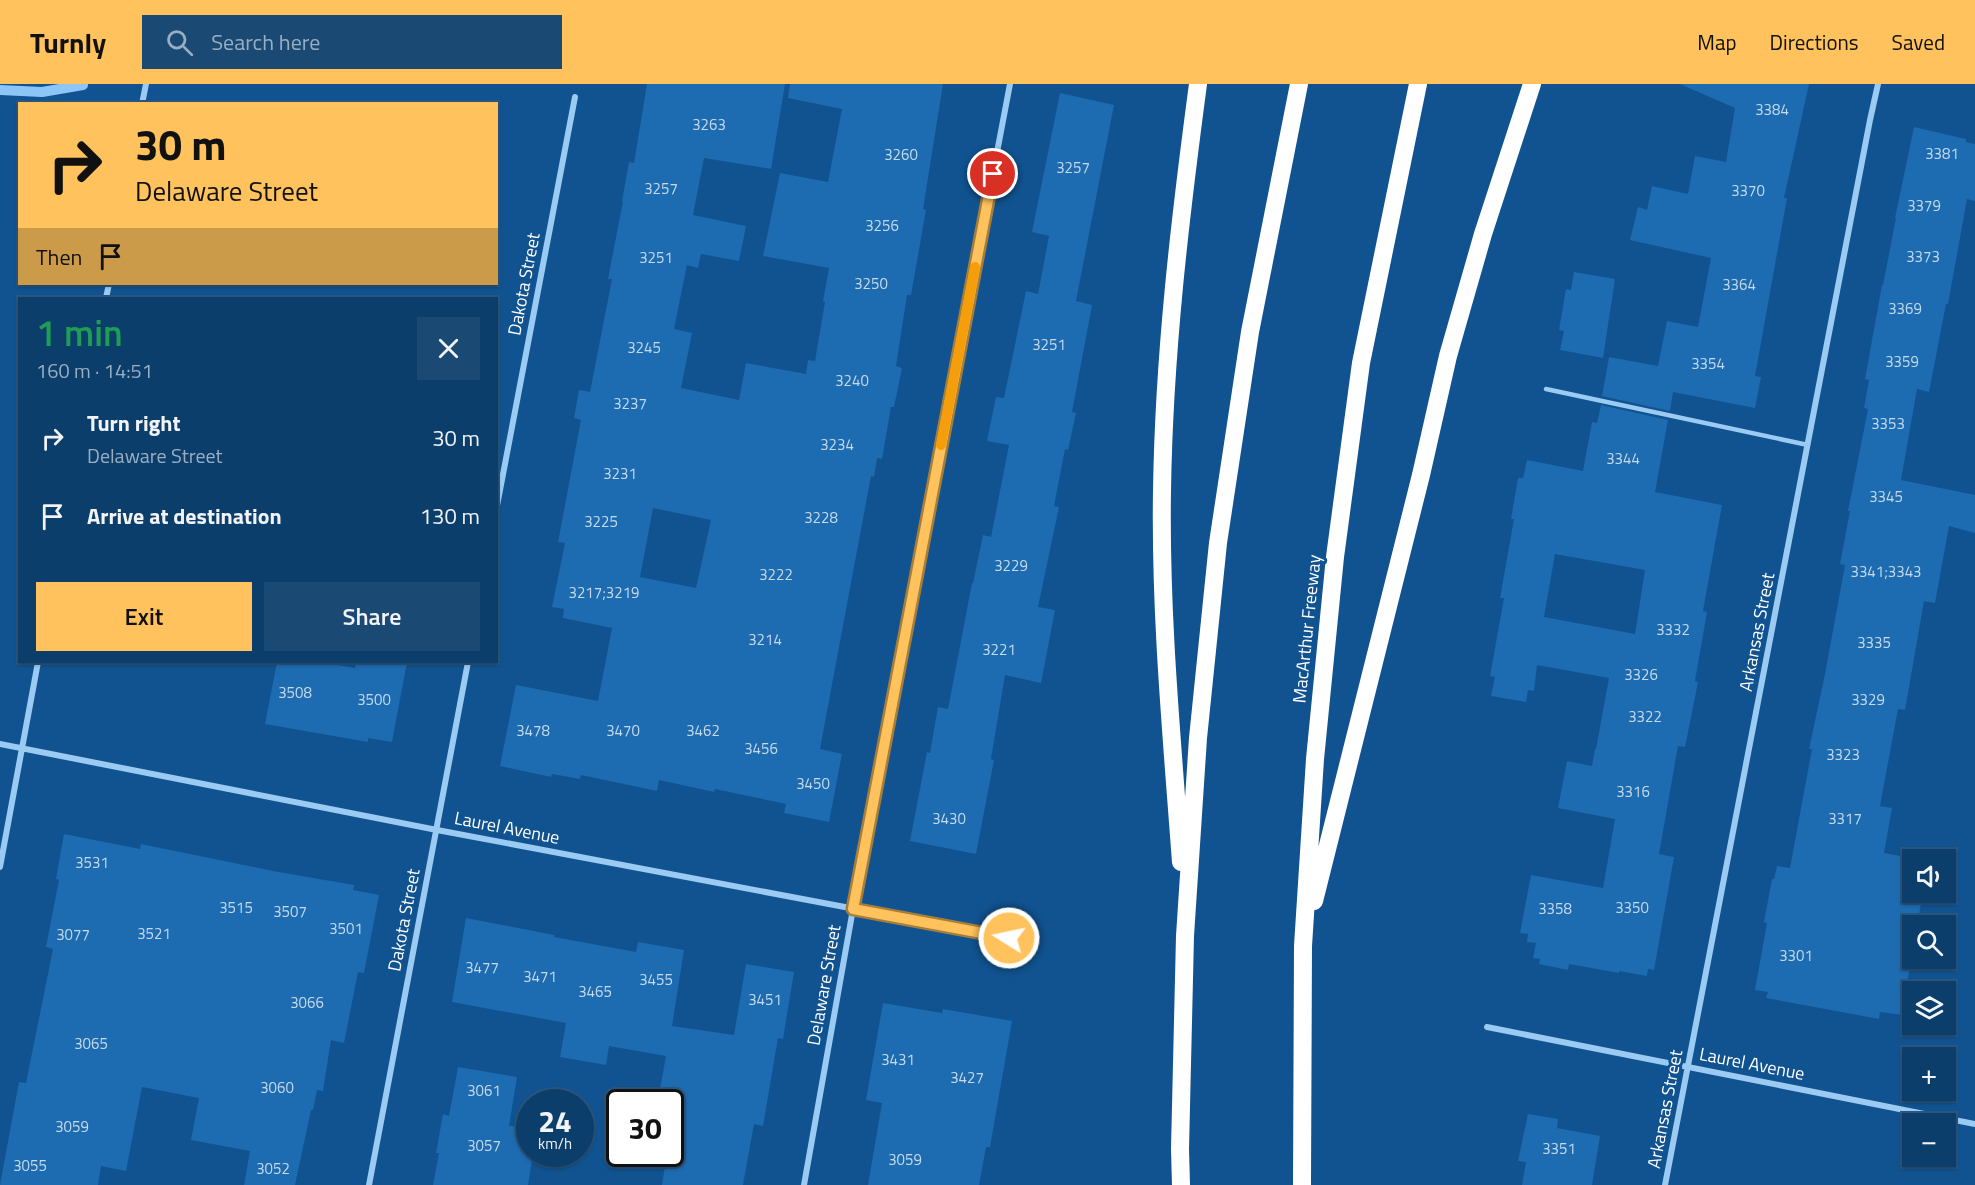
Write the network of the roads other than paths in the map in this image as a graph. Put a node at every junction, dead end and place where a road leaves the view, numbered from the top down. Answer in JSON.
{"nodes":[{"id":1,"x":146,"y":84,"type":"edge"},
{"id":2,"x":1010,"y":84,"type":"edge"},
{"id":3,"x":1198,"y":84,"type":"edge"},
{"id":4,"x":1299,"y":84,"type":"edge"},
{"id":5,"x":1418,"y":84,"type":"edge"},
{"id":6,"x":1532,"y":84,"type":"edge"},
{"id":7,"x":1878,"y":84,"type":"edge"},
{"id":8,"x":574,"y":97,"type":"dead end"},
{"id":9,"x":142,"y":102,"type":"edge"},
{"id":10,"x":1546,"y":389,"type":"dead end"},
{"id":11,"x":1808,"y":445,"type":"junction"},
{"id":12,"x":498,"y":500,"type":"edge"},
{"id":13,"x":38,"y":663,"type":"edge"},
{"id":14,"x":468,"y":663,"type":"edge"},
{"id":15,"x":0,"y":744,"type":"edge"},
{"id":16,"x":22,"y":748,"type":"junction"},
{"id":17,"x":436,"y":830,"type":"junction"},
{"id":18,"x":0,"y":867,"type":"edge"},
{"id":19,"x":853,"y":909,"type":"junction"},
{"id":20,"x":1185,"y":936,"type":"junction"},
{"id":21,"x":1009,"y":938,"type":"dead end"},
{"id":22,"x":1303,"y":946,"type":"junction"},
{"id":23,"x":1487,"y":1027,"type":"dead end"},
{"id":24,"x":1688,"y":1067,"type":"junction"},
{"id":25,"x":1975,"y":1124,"type":"edge"},
{"id":26,"x":369,"y":1185,"type":"edge"},
{"id":27,"x":804,"y":1185,"type":"edge"},
{"id":28,"x":1180,"y":1185,"type":"edge"},
{"id":29,"x":1302,"y":1185,"type":"edge"},
{"id":30,"x":1665,"y":1185,"type":"edge"}],
"edges":[{"from":1,"to":9,"type":"street"},
{"from":2,"to":19,"type":"street","name":"Delaware Street"},
{"from":3,"to":20,"type":"highway"},
{"from":4,"to":20,"type":"highway"},
{"from":5,"to":22,"type":"highway","name":"MacArthur Freeway"},
{"from":6,"to":22,"type":"highway"},
{"from":7,"to":11,"type":"street","name":"Arkansas Street"},
{"from":8,"to":12,"type":"street","name":"Dakota Street"},
{"from":10,"to":11,"type":"lane"},
{"from":11,"to":24,"type":"street","name":"Arkansas Street"},
{"from":13,"to":16,"type":"street"},
{"from":14,"to":17,"type":"street","name":"Dakota Street"},
{"from":15,"to":16,"type":"street","name":"Laurel Avenue"},
{"from":16,"to":17,"type":"street","name":"Laurel Avenue"},
{"from":16,"to":18,"type":"street"},
{"from":17,"to":19,"type":"street","name":"Laurel Avenue"},
{"from":17,"to":26,"type":"street","name":"Dakota Street"},
{"from":19,"to":21,"type":"street","name":"Laurel Avenue"},
{"from":19,"to":27,"type":"street","name":"Delaware Street"},
{"from":20,"to":28,"type":"highway"},
{"from":22,"to":29,"type":"highway","name":"MacArthur Freeway"},
{"from":23,"to":24,"type":"street","name":"Laurel Avenue"},
{"from":24,"to":25,"type":"street","name":"Laurel Avenue"},
{"from":24,"to":30,"type":"street","name":"Arkansas Street"}]}
